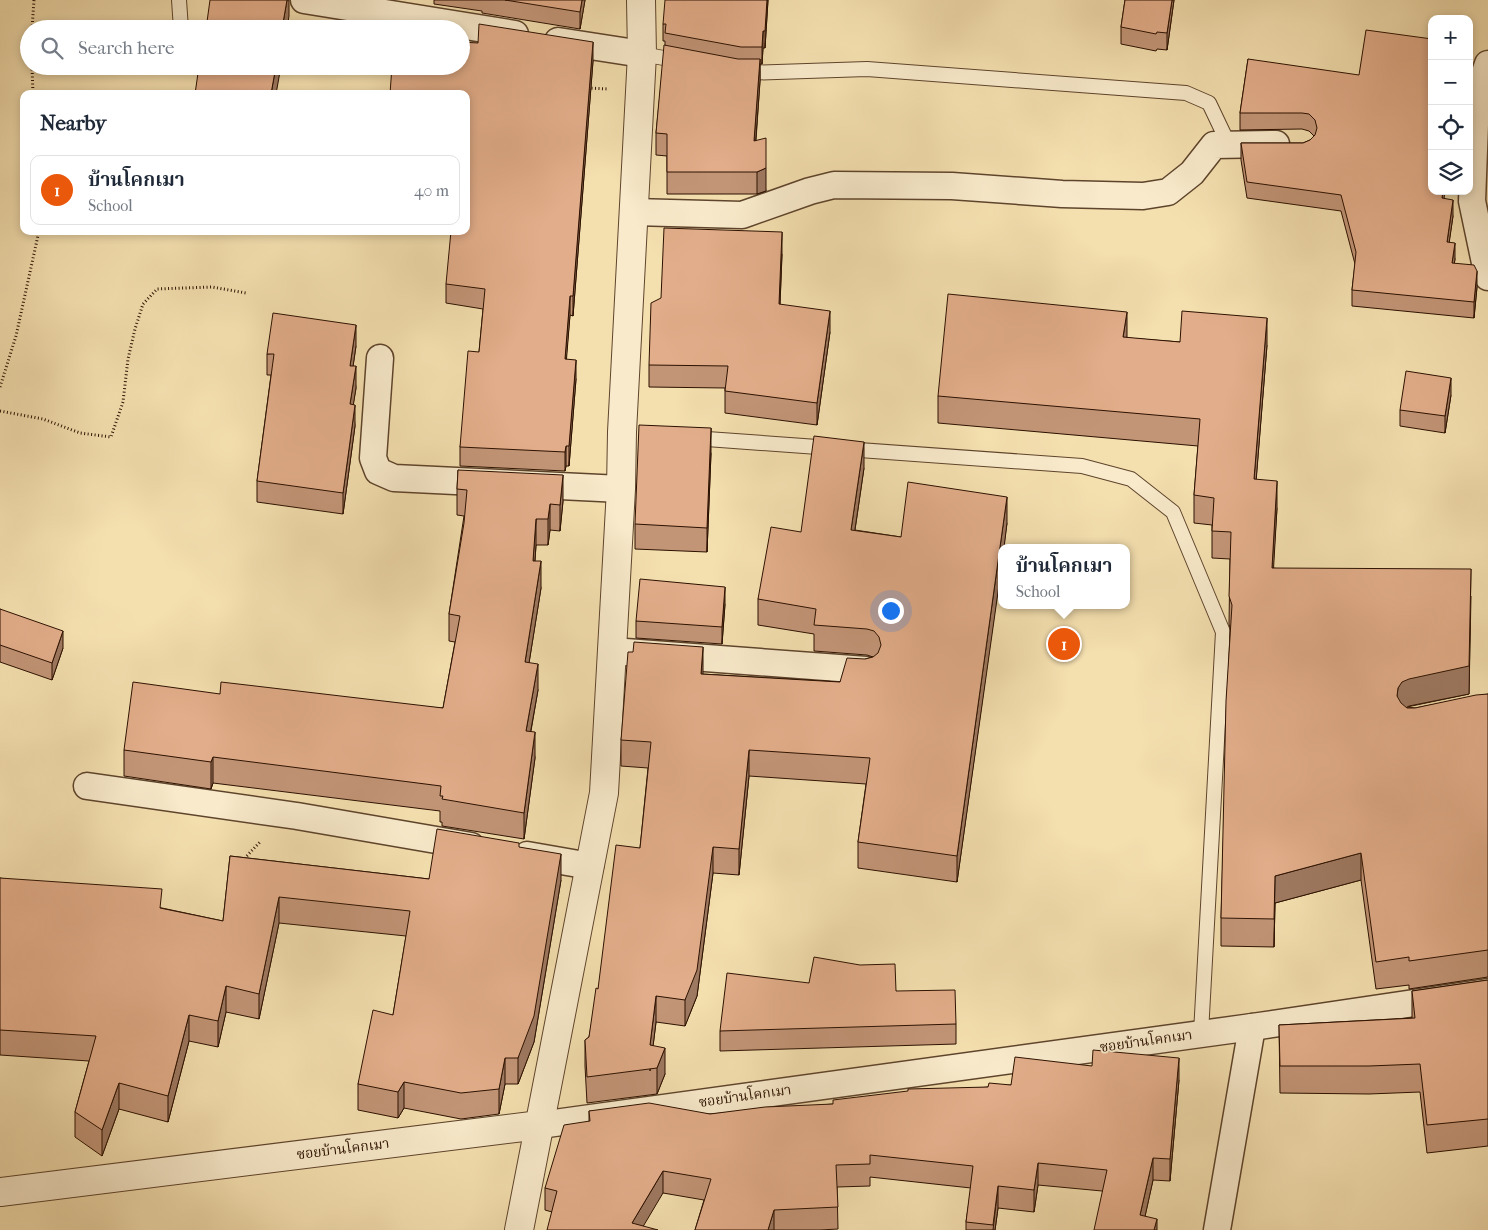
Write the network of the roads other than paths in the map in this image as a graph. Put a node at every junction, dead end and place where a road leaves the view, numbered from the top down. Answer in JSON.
{"nodes":[{"id":1,"x":178,"y":0,"type":"edge"},
{"id":2,"x":304,"y":0,"type":"edge"},
{"id":3,"x":641,"y":0,"type":"edge"},
{"id":4,"x":180,"y":20,"type":"edge"},
{"id":5,"x":429,"y":20,"type":"edge"},
{"id":6,"x":470,"y":27,"type":"edge"},
{"id":7,"x":642,"y":54,"type":"junction"},
{"id":8,"x":696,"y":64,"type":"edge"},
{"id":9,"x":1488,"y":64,"type":"edge"},
{"id":10,"x":731,"y":71,"type":"edge"},
{"id":11,"x":1302,"y":144,"type":"edge"},
{"id":12,"x":1229,"y":145,"type":"junction"},
{"id":13,"x":634,"y":212,"type":"junction"},
{"id":14,"x":1488,"y":277,"type":"edge"},
{"id":15,"x":380,"y":358,"type":"dead end"},
{"id":16,"x":681,"y":437,"type":"edge"},
{"id":17,"x":621,"y":489,"type":"junction"},
{"id":18,"x":612,"y":651,"type":"junction"},
{"id":19,"x":866,"y":670,"type":"edge"},
{"id":20,"x":87,"y":786,"type":"dead end"},
{"id":21,"x":590,"y":866,"type":"junction"},
{"id":22,"x":1488,"y":992,"type":"edge"},
{"id":23,"x":1252,"y":1027,"type":"junction"},
{"id":24,"x":1201,"y":1033,"type":"junction"},
{"id":25,"x":540,"y":1125,"type":"junction"},
{"id":26,"x":0,"y":1192,"type":"edge"},
{"id":27,"x":519,"y":1230,"type":"edge"},
{"id":28,"x":1217,"y":1230,"type":"edge"}],
"edges":[{"from":1,"to":4,"type":"lane"},
{"from":2,"to":5,"type":"street"},
{"from":3,"to":7,"type":"street"},
{"from":6,"to":7,"type":"street"},
{"from":7,"to":8,"type":"lane"},
{"from":7,"to":13,"type":"street"},
{"from":9,"to":14,"type":"street"},
{"from":10,"to":12,"type":"lane"},
{"from":11,"to":12,"type":"street"},
{"from":12,"to":13,"type":"street"},
{"from":13,"to":17,"type":"street"},
{"from":15,"to":17,"type":"street"},
{"from":16,"to":24,"type":"lane"},
{"from":17,"to":18,"type":"street"},
{"from":18,"to":19,"type":"street"},
{"from":18,"to":21,"type":"street"},
{"from":20,"to":21,"type":"street"},
{"from":21,"to":25,"type":"street"},
{"from":22,"to":23,"type":"street","name":"ซอยบ้านโคกเมา"},
{"from":23,"to":24,"type":"street","name":"ซอยบ้านโคกเมา"},
{"from":23,"to":28,"type":"street"},
{"from":24,"to":25,"type":"street","name":"ซอยบ้านโคกเมา"},
{"from":25,"to":26,"type":"street","name":"ซอยบ้านโคกเมา"},
{"from":25,"to":27,"type":"street"}]}
